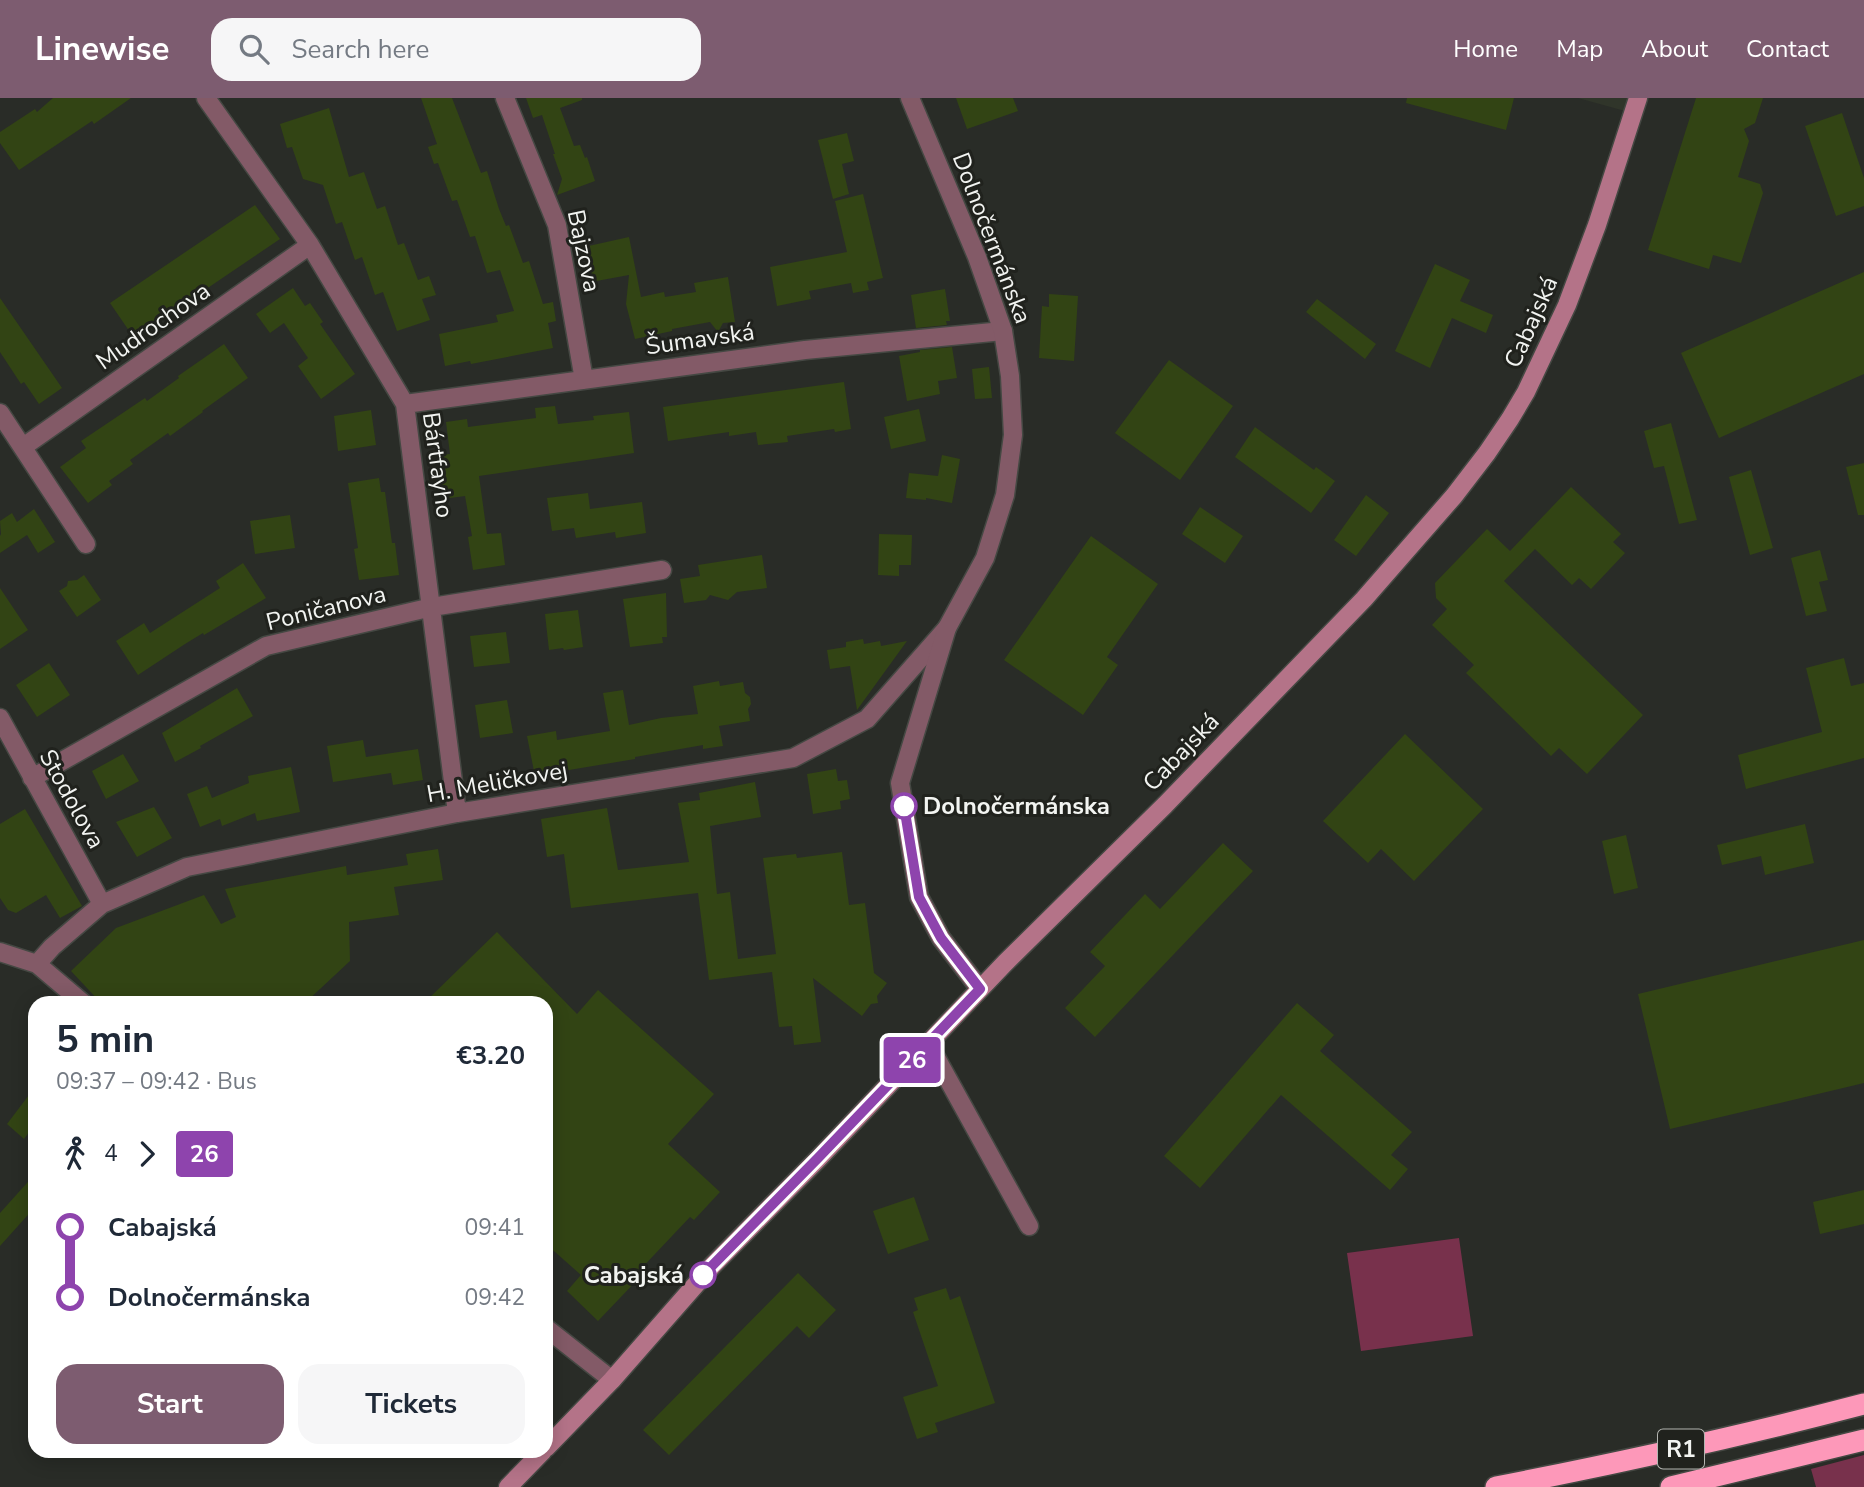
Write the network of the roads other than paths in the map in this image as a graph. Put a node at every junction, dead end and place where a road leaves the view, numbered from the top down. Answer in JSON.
{"nodes":[{"id":1,"x":206,"y":98,"type":"edge"},
{"id":2,"x":505,"y":98,"type":"edge"},
{"id":3,"x":910,"y":98,"type":"edge"},
{"id":4,"x":1638,"y":98,"type":"edge"},
{"id":5,"x":310,"y":245,"type":"junction"},
{"id":6,"x":1003,"y":331,"type":"junction"},
{"id":7,"x":584,"y":380,"type":"junction"},
{"id":8,"x":405,"y":404,"type":"junction"},
{"id":9,"x":0,"y":413,"type":"edge"},
{"id":10,"x":23,"y":447,"type":"junction"},
{"id":11,"x":86,"y":544,"type":"dead end"},
{"id":12,"x":662,"y":570,"type":"dead end"},
{"id":13,"x":432,"y":607,"type":"junction"},
{"id":14,"x":947,"y":628,"type":"junction"},
{"id":15,"x":0,"y":718,"type":"edge"},
{"id":16,"x":32,"y":778,"type":"junction"},
{"id":17,"x":457,"y":813,"type":"junction"},
{"id":18,"x":102,"y":904,"type":"junction"},
{"id":19,"x":0,"y":952,"type":"edge"},
{"id":20,"x":37,"y":964,"type":"junction"},
{"id":21,"x":980,"y":989,"type":"junction"},
{"id":22,"x":75,"y":996,"type":"edge"},
{"id":23,"x":928,"y":1042,"type":"junction"},
{"id":24,"x":1030,"y":1226,"type":"dead end"},
{"id":25,"x":553,"y":1334,"type":"edge"},
{"id":26,"x":611,"y":1380,"type":"junction"},
{"id":27,"x":1864,"y":1404,"type":"edge"},
{"id":28,"x":1864,"y":1440,"type":"edge"},
{"id":29,"x":553,"y":1441,"type":"edge"},
{"id":30,"x":536,"y":1458,"type":"edge"},
{"id":31,"x":508,"y":1487,"type":"edge"},
{"id":32,"x":1496,"y":1487,"type":"edge"},
{"id":33,"x":1671,"y":1487,"type":"edge"}],
"edges":[{"from":1,"to":5,"type":"street","name":"Bártfayho"},
{"from":2,"to":7,"type":"street","name":"Bajzova"},
{"from":3,"to":6,"type":"street","name":"Dolnočermánska"},
{"from":4,"to":21,"type":"main road","name":"Cabajská"},
{"from":5,"to":8,"type":"street","name":"Bártfayho"},
{"from":5,"to":10,"type":"street","name":"Mudrochova"},
{"from":6,"to":7,"type":"street","name":"Šumavská"},
{"from":6,"to":14,"type":"street","name":"Dolnočermánska"},
{"from":7,"to":8,"type":"street","name":"Šumavská"},
{"from":8,"to":13,"type":"street","name":"Bártfayho"},
{"from":9,"to":10,"type":"street"},
{"from":10,"to":11,"type":"street"},
{"from":12,"to":13,"type":"street","name":"Poničanova"},
{"from":13,"to":16,"type":"street","name":"Poničanova"},
{"from":13,"to":17,"type":"street","name":"Bártfayho"},
{"from":14,"to":17,"type":"street","name":"H. Meličkovej"},
{"from":14,"to":21,"type":"street","name":"Dolnočermánska"},
{"from":15,"to":16,"type":"street","name":"Stodolova"},
{"from":16,"to":18,"type":"street","name":"Stodolova"},
{"from":17,"to":18,"type":"street","name":"H. Meličkovej"},
{"from":18,"to":20,"type":"street","name":"H. Meličkovej"},
{"from":19,"to":20,"type":"street"},
{"from":20,"to":22,"type":"street"},
{"from":21,"to":23,"type":"main road","name":"Cabajská"},
{"from":23,"to":24,"type":"street"},
{"from":23,"to":26,"type":"main road","name":"Cabajská"},
{"from":25,"to":26,"type":"street"},
{"from":26,"to":29,"type":"main road","name":"Cabajská"},
{"from":27,"to":32,"type":"highway","number":"R1"},
{"from":28,"to":33,"type":"highway","number":"R1"},
{"from":30,"to":31,"type":"main road","name":"Cabajská"}]}
